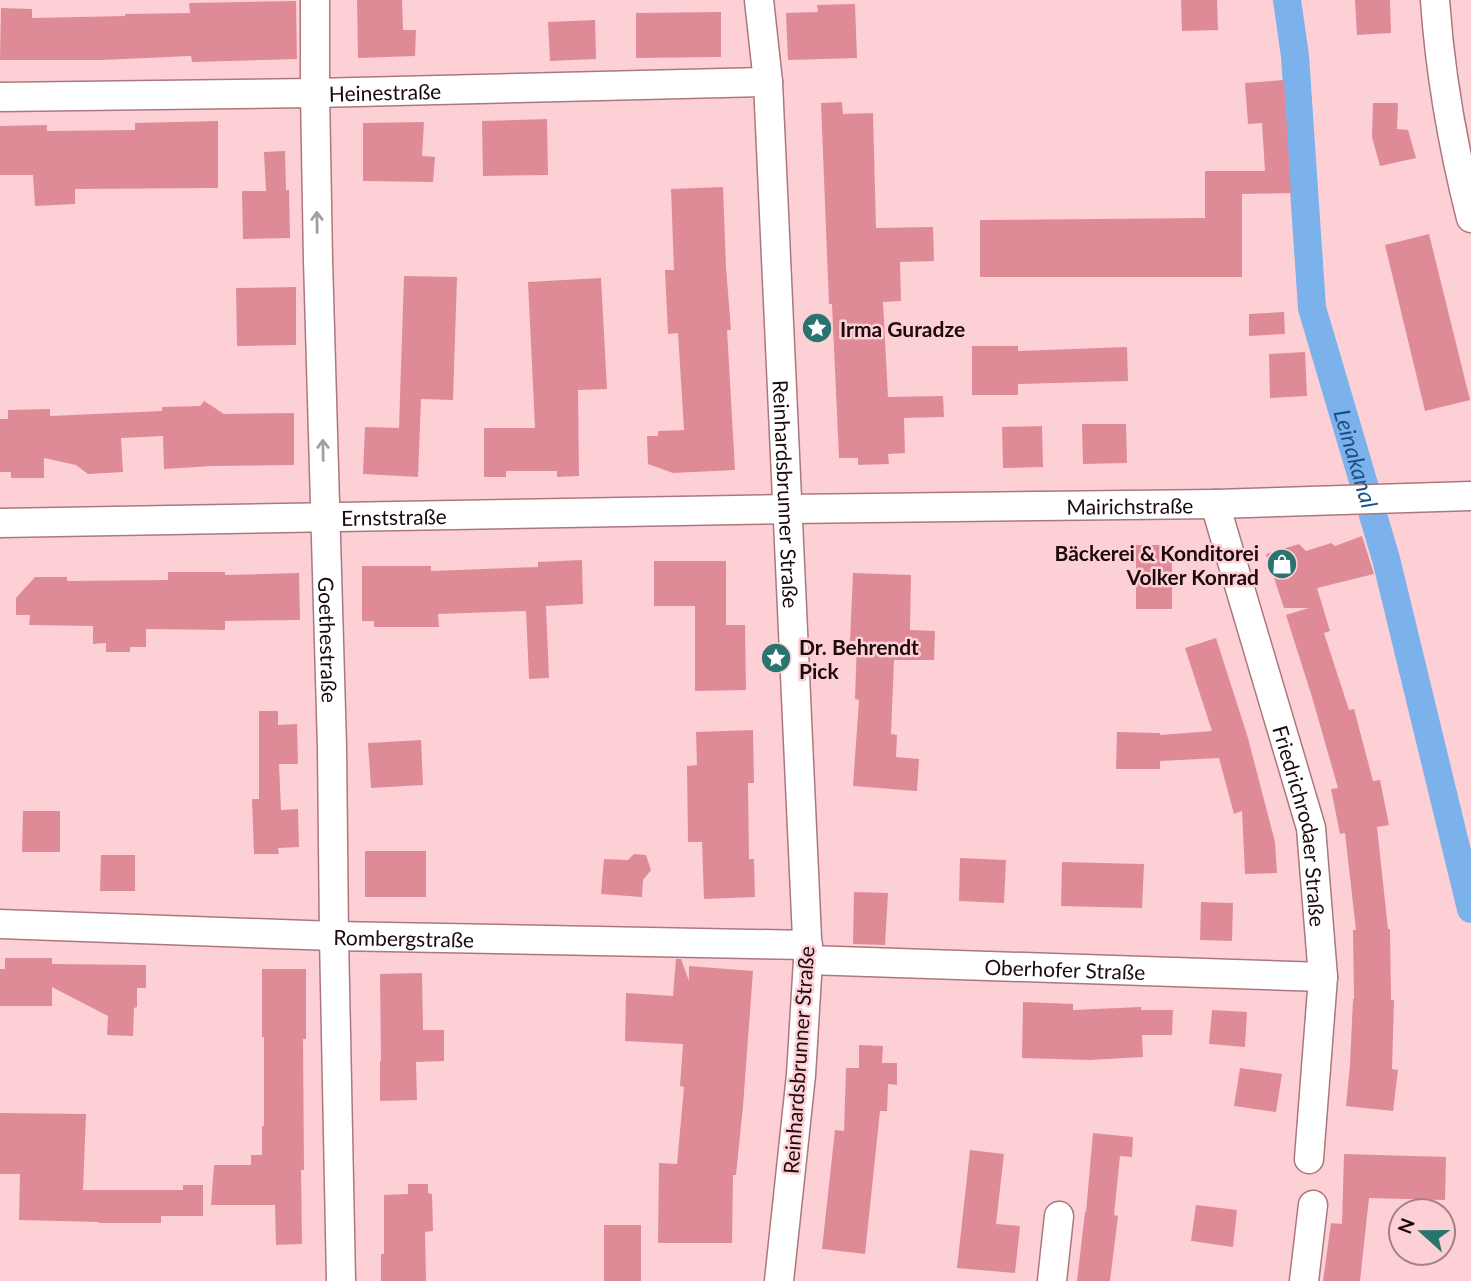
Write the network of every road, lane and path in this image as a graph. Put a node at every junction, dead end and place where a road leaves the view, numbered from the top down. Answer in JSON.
{"nodes":[{"id":1,"x":314,"y":0,"type":"edge"},
{"id":2,"x":759,"y":0,"type":"edge"},
{"id":3,"x":1435,"y":0,"type":"edge"},
{"id":4,"x":768,"y":82,"type":"junction"},
{"id":5,"x":315,"y":93,"type":"junction"},
{"id":6,"x":0,"y":97,"type":"edge"},
{"id":7,"x":1471,"y":218,"type":"edge"},
{"id":8,"x":1471,"y":496,"type":"edge"},
{"id":9,"x":1215,"y":504,"type":"junction"},
{"id":10,"x":788,"y":509,"type":"junction"},
{"id":11,"x":324,"y":518,"type":"junction"},
{"id":12,"x":0,"y":523,"type":"edge"},
{"id":13,"x":0,"y":924,"type":"edge"},
{"id":14,"x":334,"y":936,"type":"junction"},
{"id":15,"x":808,"y":952,"type":"junction"},
{"id":16,"x":1323,"y":977,"type":"junction"},
{"id":17,"x":1309,"y":1158,"type":"dead end"},
{"id":18,"x":1313,"y":1205,"type":"dead end"},
{"id":19,"x":1059,"y":1216,"type":"dead end"},
{"id":20,"x":341,"y":1281,"type":"edge"},
{"id":21,"x":779,"y":1281,"type":"edge"},
{"id":22,"x":1052,"y":1281,"type":"edge"},
{"id":23,"x":1304,"y":1281,"type":"edge"}],
"edges":[{"from":1,"to":5,"type":"street","name":"Goethestraße"},
{"from":2,"to":4,"type":"street","name":"Reinhardsbrunner Straße"},
{"from":3,"to":7,"type":"street"},
{"from":4,"to":5,"type":"street","name":"Heinestraße"},
{"from":4,"to":10,"type":"street","name":"Reinhardsbrunner Straße"},
{"from":5,"to":6,"type":"street","name":"Heinestraße"},
{"from":11,"to":5,"type":"street","name":"Goethestraße","one_way":true},
{"from":8,"to":9,"type":"street","name":"Mairichstraße"},
{"from":9,"to":10,"type":"street","name":"Mairichstraße"},
{"from":9,"to":16,"type":"street","name":"Friedrichrodaer Straße"},
{"from":10,"to":11,"type":"street","name":"Ernststraße"},
{"from":10,"to":15,"type":"street","name":"Reinhardsbrunner Straße"},
{"from":11,"to":12,"type":"street","name":"Ernststraße"},
{"from":11,"to":14,"type":"street","name":"Goethestraße"},
{"from":13,"to":14,"type":"street","name":"Rombergstraße"},
{"from":14,"to":15,"type":"street","name":"Rombergstraße"},
{"from":14,"to":20,"type":"street","name":"Goethestraße"},
{"from":15,"to":16,"type":"street","name":"Oberhofer Straße"},
{"from":15,"to":21,"type":"street","name":"Reinhardsbrunner Straße"},
{"from":16,"to":17,"type":"street","name":"Friedrichrodaer Straße"},
{"from":18,"to":23,"type":"street"},
{"from":19,"to":22,"type":"street"}]}
